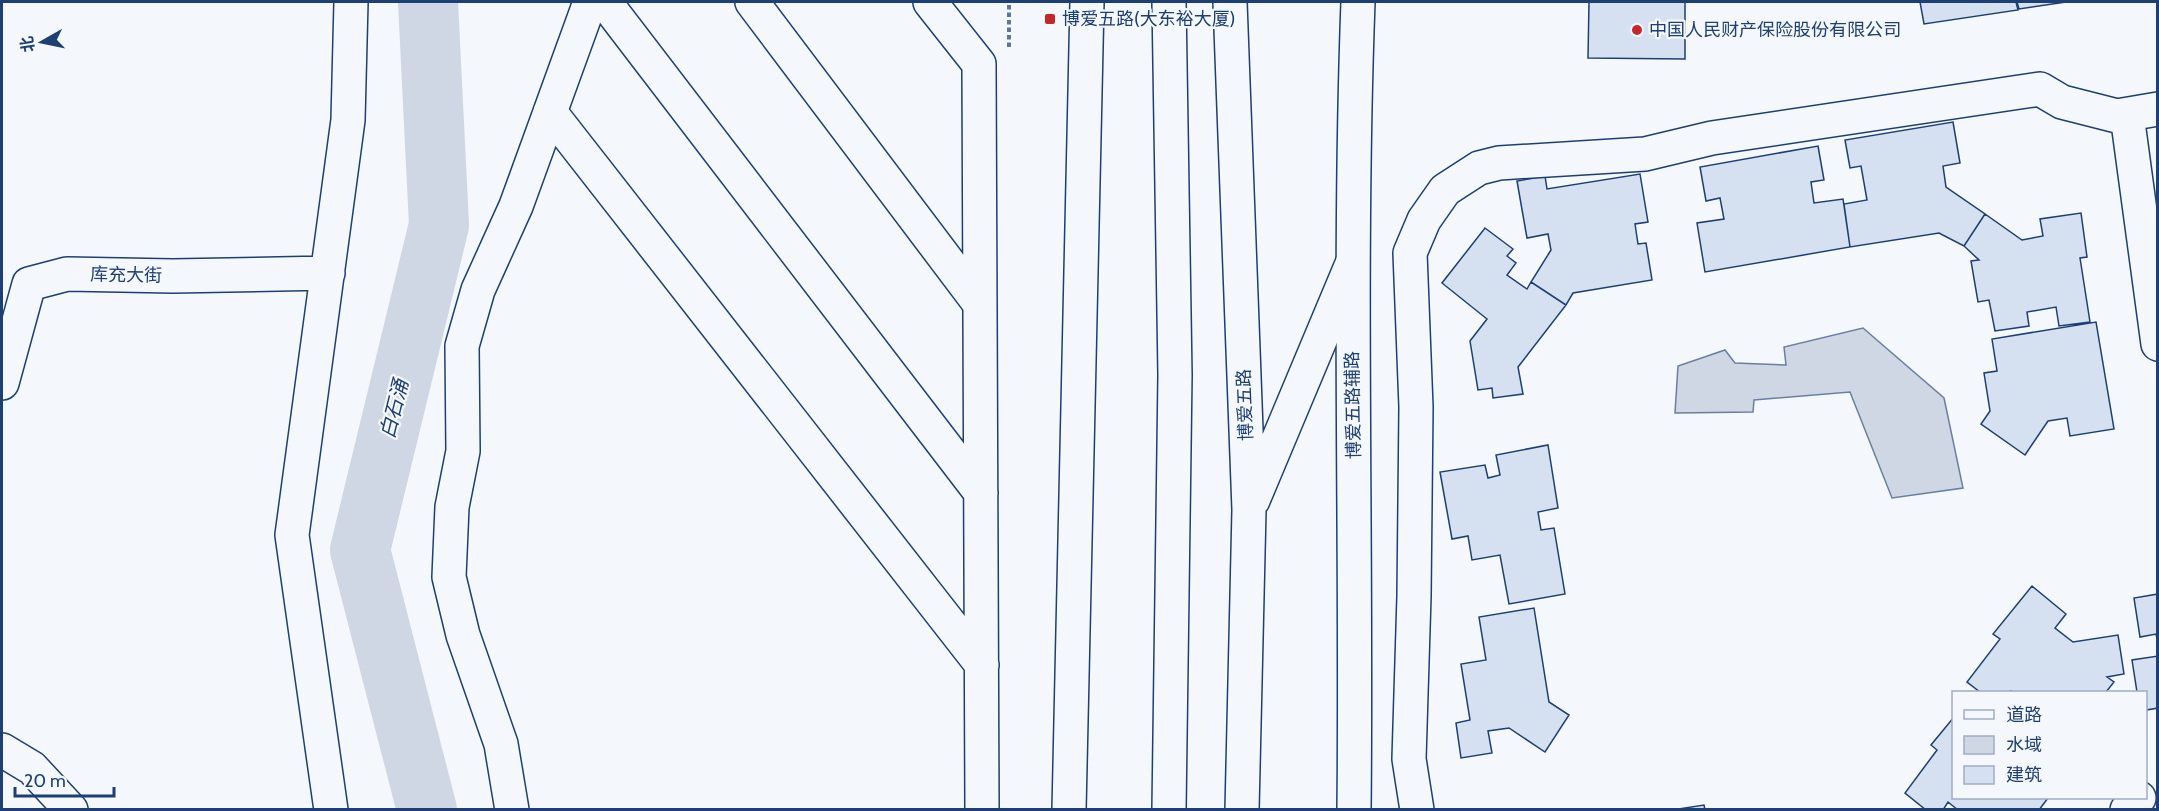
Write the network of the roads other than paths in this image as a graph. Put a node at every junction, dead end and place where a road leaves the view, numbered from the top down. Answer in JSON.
{"nodes":[{"id":1,"x":351,"y":2,"type":"edge"},
{"id":2,"x":590,"y":2,"type":"edge"},
{"id":3,"x":605,"y":2,"type":"edge"},
{"id":4,"x":752,"y":2,"type":"edge"},
{"id":5,"x":930,"y":2,"type":"edge"},
{"id":6,"x":1087,"y":2,"type":"edge"},
{"id":7,"x":1169,"y":2,"type":"edge"},
{"id":8,"x":1230,"y":2,"type":"edge"},
{"id":9,"x":1358,"y":2,"type":"edge"},
{"id":10,"x":550,"y":112,"type":"junction"},
{"id":11,"x":2142,"y":112,"type":"edge"},
{"id":12,"x":1352,"y":264,"type":"junction"},
{"id":13,"x":327,"y":273,"type":"junction"},
{"id":14,"x":980,"y":303,"type":"junction"},
{"id":15,"x":2157,"y":344,"type":"edge"},
{"id":16,"x":2,"y":383,"type":"edge"},
{"id":17,"x":981,"y":493,"type":"junction"},
{"id":18,"x":1249,"y":510,"type":"junction"},
{"id":19,"x":982,"y":665,"type":"junction"},
{"id":20,"x":2,"y":750,"type":"edge"},
{"id":21,"x":71,"y":810,"type":"edge"},
{"id":22,"x":331,"y":810,"type":"edge"},
{"id":23,"x":512,"y":810,"type":"edge"},
{"id":24,"x":982,"y":810,"type":"edge"},
{"id":25,"x":1069,"y":810,"type":"edge"},
{"id":26,"x":1169,"y":810,"type":"edge"},
{"id":27,"x":1242,"y":810,"type":"edge"},
{"id":28,"x":1354,"y":810,"type":"edge"},
{"id":29,"x":1417,"y":810,"type":"edge"}],
"edges":[{"from":1,"to":13,"type":"main road"},
{"from":2,"to":10,"type":"main road"},
{"from":3,"to":17,"type":"main road"},
{"from":4,"to":14,"type":"main road"},
{"from":5,"to":14,"type":"main road"},
{"from":6,"to":25,"type":"main road"},
{"from":7,"to":26,"type":"main road"},
{"from":8,"to":18,"type":"main road","name":"博爱五路"},
{"from":9,"to":12,"type":"main road","name":"博爱五路辅路"},
{"from":10,"to":19,"type":"main road"},
{"from":10,"to":23,"type":"main road"},
{"from":11,"to":15,"type":"main road"},
{"from":11,"to":29,"type":"main road"},
{"from":12,"to":18,"type":"main road"},
{"from":12,"to":28,"type":"main road","name":"博爱五路辅路"},
{"from":13,"to":16,"type":"main road","name":"库充大街"},
{"from":13,"to":22,"type":"main road"},
{"from":14,"to":17,"type":"main road"},
{"from":17,"to":19,"type":"main road"},
{"from":18,"to":27,"type":"main road","name":"博爱五路"},
{"from":19,"to":24,"type":"main road"},
{"from":20,"to":21,"type":"main road"}]}
